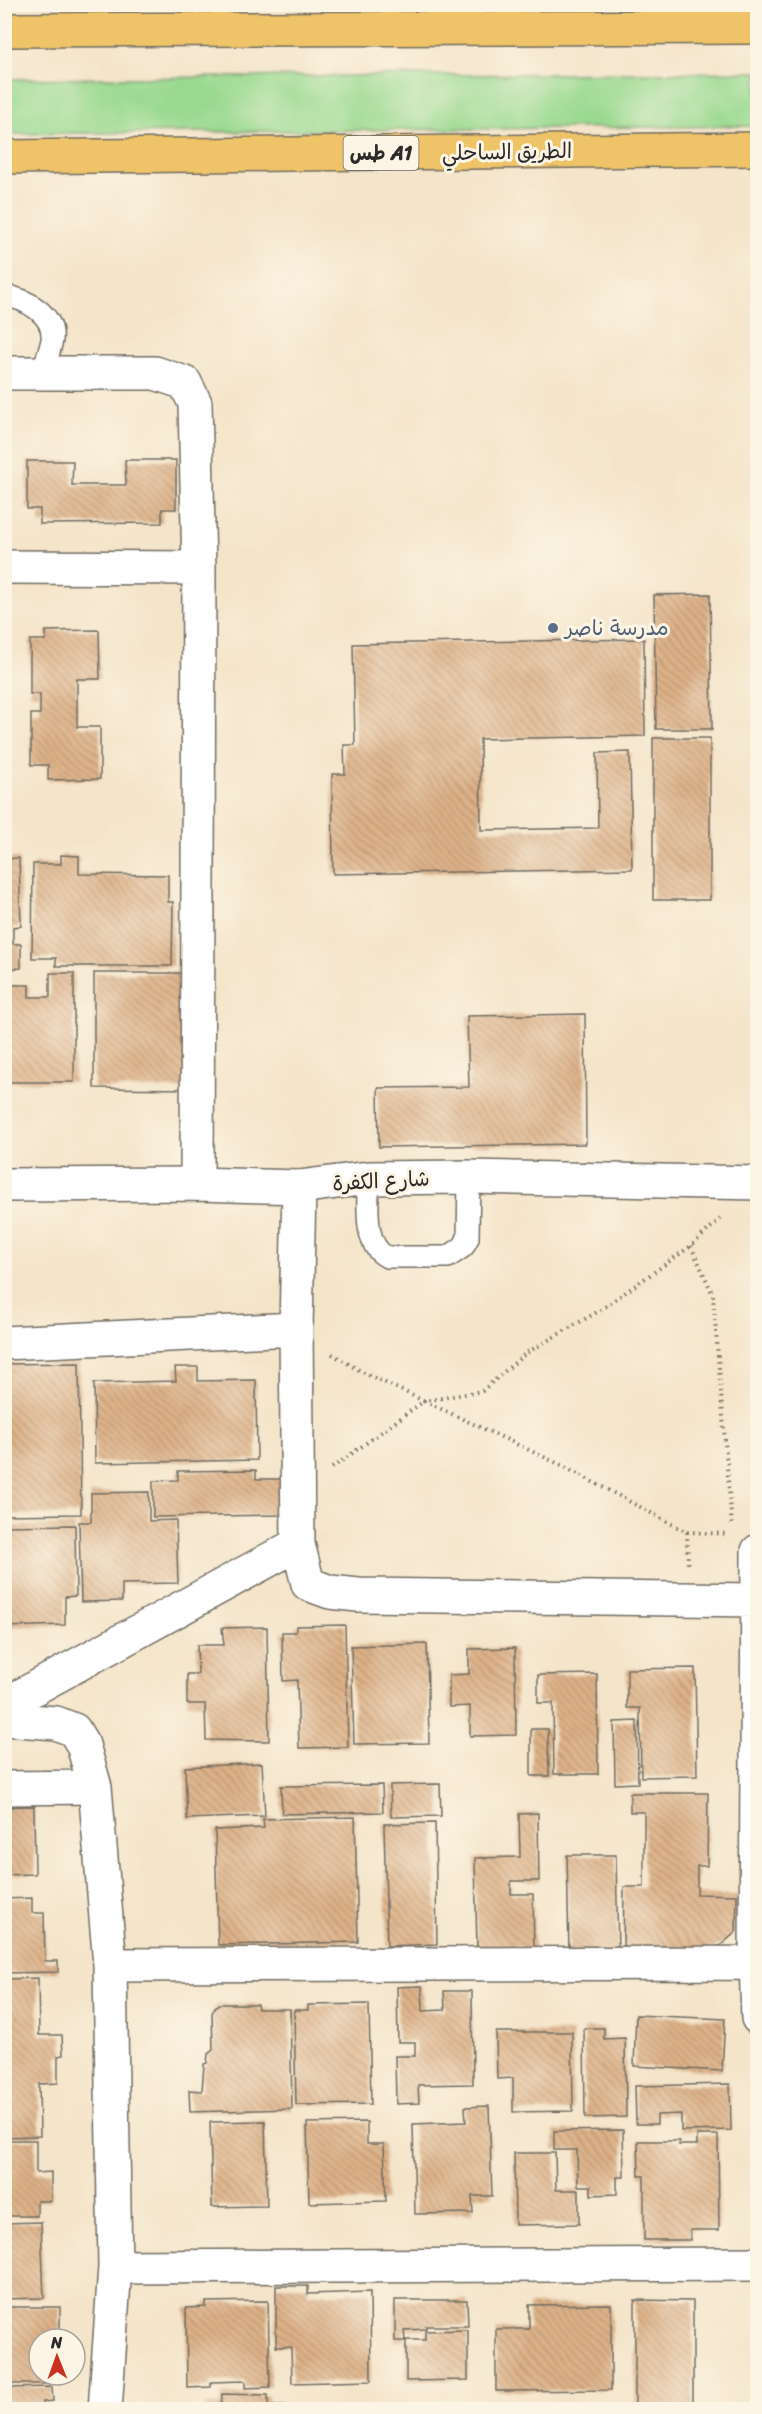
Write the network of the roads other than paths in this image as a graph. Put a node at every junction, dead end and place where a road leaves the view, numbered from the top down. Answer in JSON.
{"nodes":[{"id":1,"x":758,"y":27,"type":"edge"},
{"id":2,"x":4,"y":30,"type":"edge"},
{"id":3,"x":758,"y":149,"type":"edge"},
{"id":4,"x":4,"y":157,"type":"edge"},
{"id":5,"x":4,"y":296,"type":"edge"},
{"id":6,"x":4,"y":373,"type":"edge"},
{"id":7,"x":43,"y":373,"type":"junction"},
{"id":8,"x":4,"y":567,"type":"edge"},
{"id":9,"x":199,"y":568,"type":"junction"},
{"id":10,"x":469,"y":1177,"type":"junction"},
{"id":11,"x":368,"y":1178,"type":"junction"},
{"id":12,"x":758,"y":1183,"type":"edge"},
{"id":13,"x":197,"y":1184,"type":"junction"},
{"id":14,"x":4,"y":1185,"type":"edge"},
{"id":15,"x":299,"y":1187,"type":"junction"},
{"id":16,"x":296,"y":1329,"type":"junction"},
{"id":17,"x":4,"y":1344,"type":"edge"},
{"id":18,"x":298,"y":1544,"type":"junction"},
{"id":19,"x":758,"y":1551,"type":"edge"},
{"id":20,"x":757,"y":1556,"type":"edge"},
{"id":21,"x":756,"y":1600,"type":"junction"},
{"id":22,"x":4,"y":1705,"type":"edge"},
{"id":23,"x":4,"y":1719,"type":"edge"},
{"id":24,"x":95,"y":1787,"type":"junction"},
{"id":25,"x":4,"y":1788,"type":"edge"},
{"id":26,"x":757,"y":1963,"type":"edge"},
{"id":27,"x":110,"y":1965,"type":"junction"},
{"id":28,"x":758,"y":2018,"type":"edge"},
{"id":29,"x":758,"y":2264,"type":"edge"},
{"id":30,"x":115,"y":2267,"type":"junction"},
{"id":31,"x":105,"y":2409,"type":"edge"}],
"edges":[{"from":1,"to":2,"type":"highway"},
{"from":3,"to":4,"type":"highway","name":"الطريق الساحلي","number":"طس A1"},
{"from":5,"to":7,"type":"lane"},
{"from":6,"to":7,"type":"street"},
{"from":7,"to":9,"type":"street"},
{"from":8,"to":9,"type":"street"},
{"from":9,"to":13,"type":"street"},
{"from":10,"to":11,"type":"street","name":"شارع الكفرة"},
{"from":10,"to":11,"type":"lane"},
{"from":10,"to":12,"type":"street","name":"شارع الكفرة"},
{"from":11,"to":15,"type":"street","name":"شارع الكفرة"},
{"from":13,"to":14,"type":"street","name":"شارع الكفرة"},
{"from":13,"to":15,"type":"street","name":"شارع الكفرة"},
{"from":15,"to":16,"type":"street"},
{"from":16,"to":17,"type":"street"},
{"from":16,"to":18,"type":"street"},
{"from":18,"to":21,"type":"street"},
{"from":18,"to":22,"type":"street"},
{"from":19,"to":20,"type":"street"},
{"from":20,"to":21,"type":"street"},
{"from":21,"to":26,"type":"street"},
{"from":23,"to":24,"type":"street"},
{"from":24,"to":25,"type":"street"},
{"from":24,"to":27,"type":"street"},
{"from":26,"to":27,"type":"street"},
{"from":26,"to":28,"type":"street"},
{"from":27,"to":30,"type":"street"},
{"from":29,"to":30,"type":"street"},
{"from":30,"to":31,"type":"street"}]}
